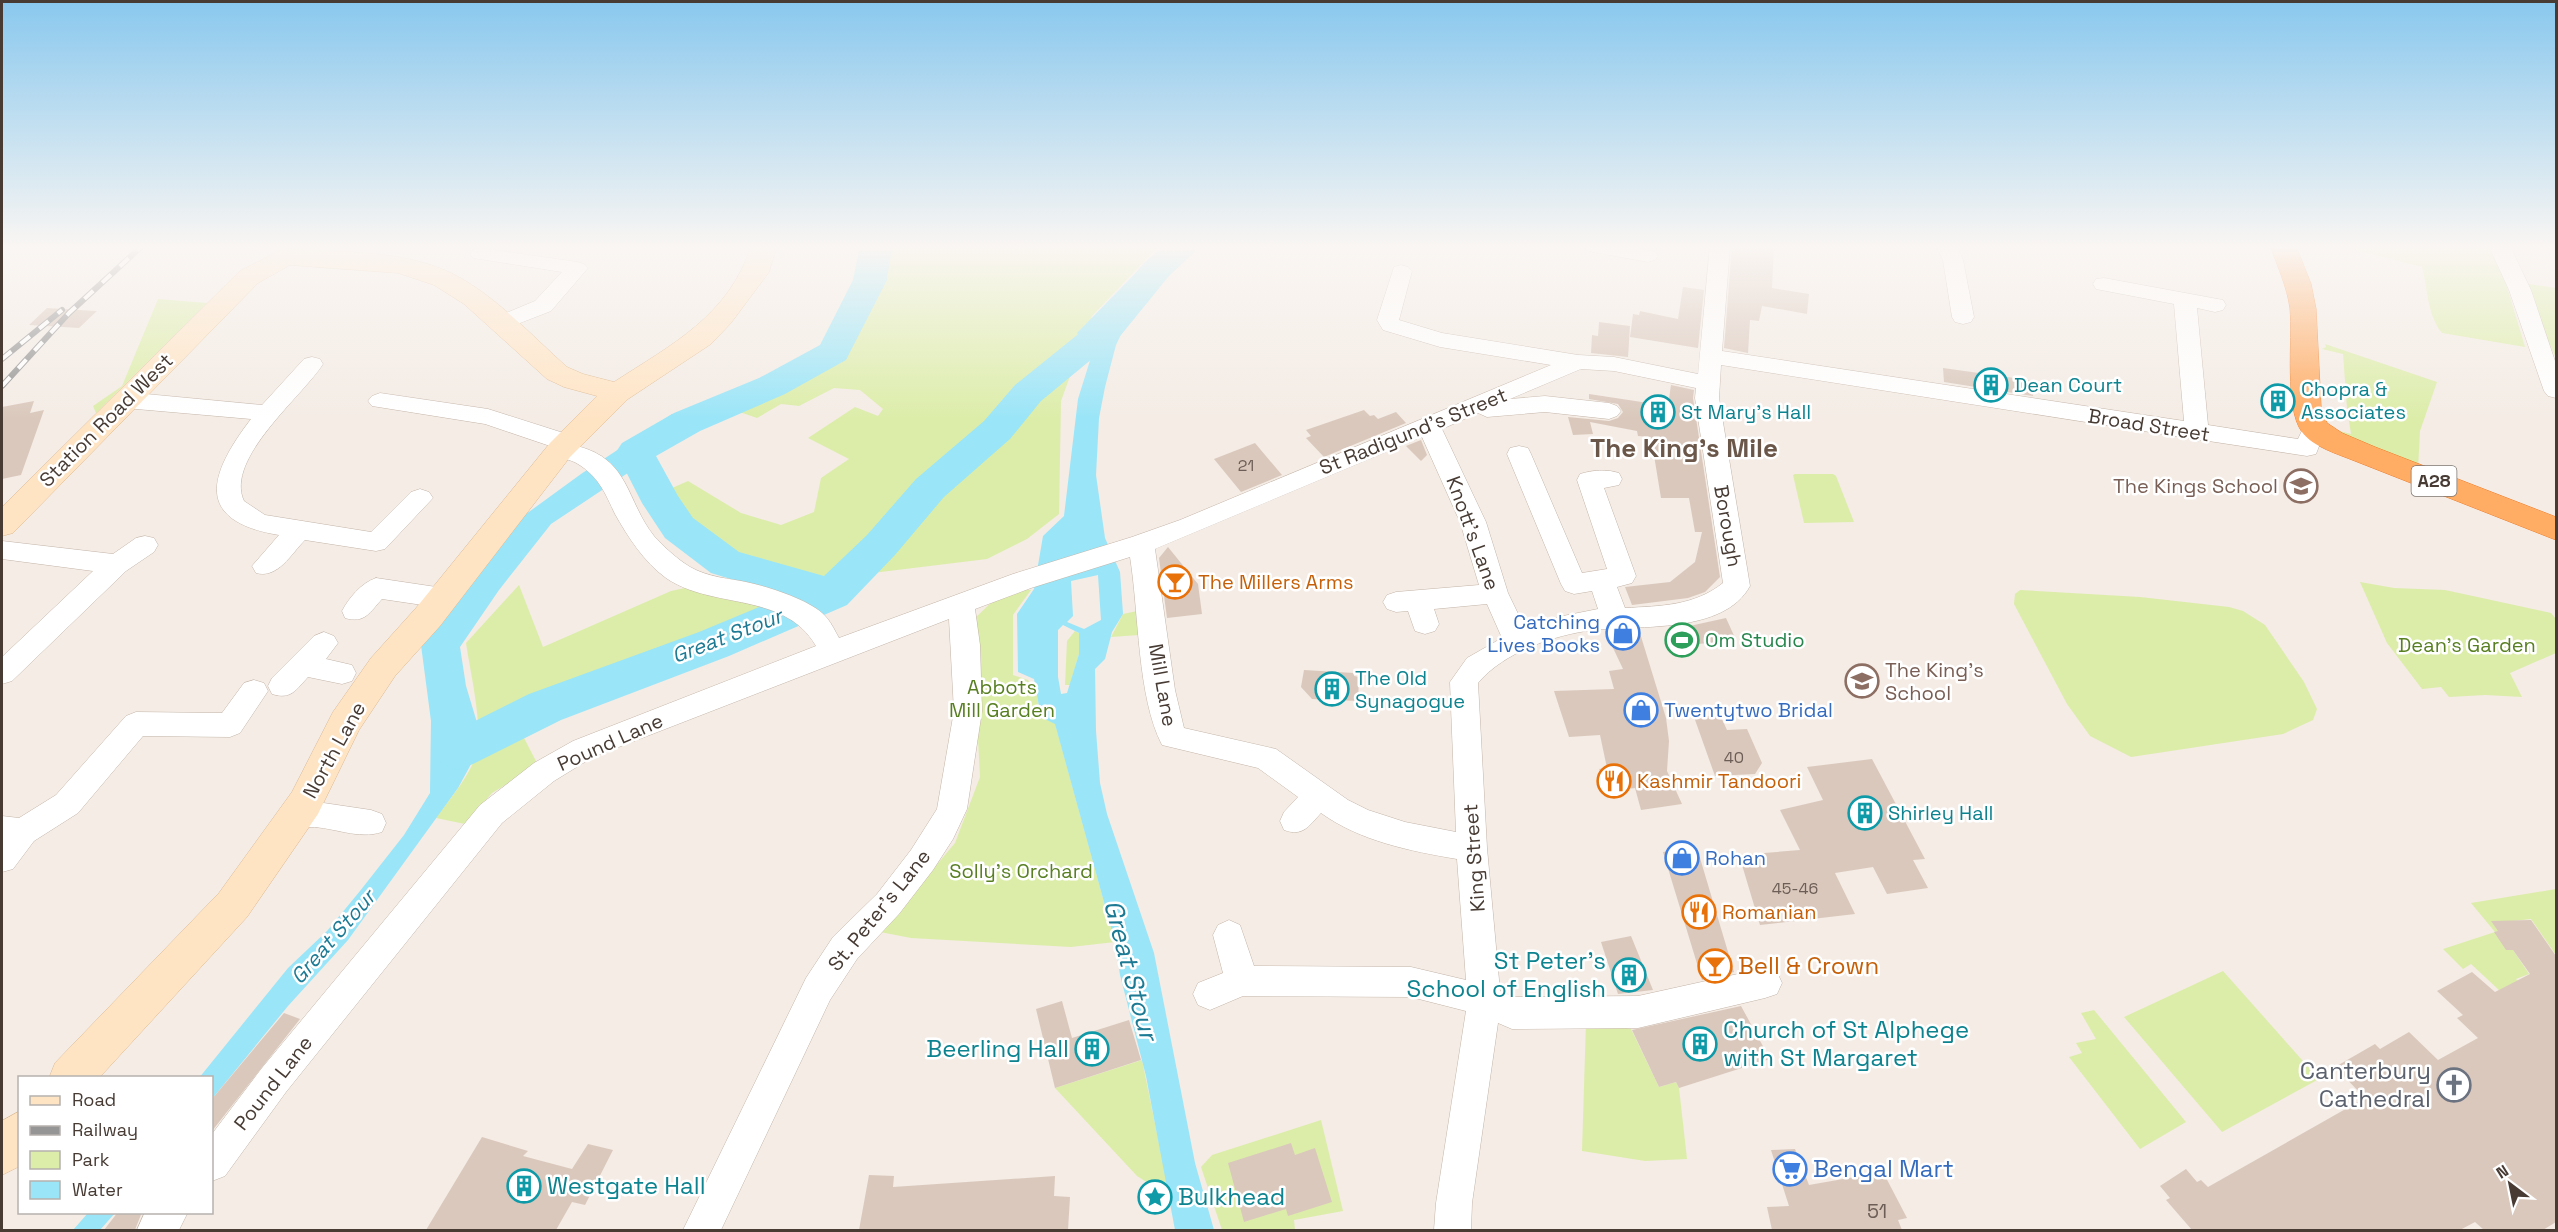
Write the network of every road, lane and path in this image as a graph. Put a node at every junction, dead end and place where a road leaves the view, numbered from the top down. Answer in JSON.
{"nodes":[{"id":1,"x":224,"y":303,"type":"edge"},
{"id":2,"x":479,"y":303,"type":"edge"},
{"id":3,"x":545,"y":303,"type":"edge"},
{"id":4,"x":732,"y":303,"type":"edge"},
{"id":5,"x":1392,"y":303,"type":"edge"},
{"id":6,"x":1715,"y":303,"type":"edge"},
{"id":7,"x":1961,"y":303,"type":"edge"},
{"id":8,"x":2185,"y":303,"type":"edge"},
{"id":9,"x":2206,"y":303,"type":"edge"},
{"id":10,"x":2301,"y":303,"type":"edge"},
{"id":11,"x":2524,"y":303,"type":"edge"},
{"id":12,"x":2215,"y":305,"type":"dead end"},
{"id":13,"x":1963,"y":317,"type":"dead end"},
{"id":14,"x":502,"y":323,"type":"junction"},
{"id":15,"x":1711,"y":356,"type":"junction"},
{"id":16,"x":1578,"y":362,"type":"junction"},
{"id":17,"x":312,"y":364,"type":"dead end"},
{"id":18,"x":1708,"y":383,"type":"junction"},
{"id":19,"x":2556,"y":391,"type":"edge"},
{"id":20,"x":618,"y":392,"type":"junction"},
{"id":21,"x":125,"y":400,"type":"junction"},
{"id":22,"x":380,"y":401,"type":"dead end"},
{"id":23,"x":1609,"y":411,"type":"dead end"},
{"id":24,"x":266,"y":413,"type":"junction"},
{"id":25,"x":1454,"y":415,"type":"junction"},
{"id":26,"x":1425,"y":426,"type":"junction"},
{"id":27,"x":2314,"y":428,"type":"junction"},
{"id":28,"x":2197,"y":433,"type":"junction"},
{"id":29,"x":564,"y":446,"type":"junction"},
{"id":30,"x":1519,"y":454,"type":"dead end"},
{"id":31,"x":1610,"y":479,"type":"dead end"},
{"id":32,"x":420,"y":498,"type":"dead end"},
{"id":33,"x":2,"y":525,"type":"edge"},
{"id":34,"x":2556,"y":529,"type":"edge"},
{"id":35,"x":298,"y":531,"type":"junction"},
{"id":36,"x":145,"y":545,"type":"dead end"},
{"id":37,"x":1125,"y":549,"type":"junction"},
{"id":38,"x":2,"y":550,"type":"edge"},
{"id":39,"x":117,"y":564,"type":"junction"},
{"id":40,"x":265,"y":566,"type":"dead end"},
{"id":41,"x":1601,"y":580,"type":"junction"},
{"id":42,"x":1495,"y":593,"type":"junction"},
{"id":43,"x":443,"y":598,"type":"junction"},
{"id":44,"x":961,"y":604,"type":"junction"},
{"id":45,"x":1413,"y":609,"type":"dead end"},
{"id":46,"x":354,"y":611,"type":"dead end"},
{"id":47,"x":1646,"y":616,"type":"joint"},
{"id":48,"x":1615,"y":618,"type":"junction"},
{"id":49,"x":1518,"y":642,"type":"junction"},
{"id":50,"x":324,"y":643,"type":"dead end"},
{"id":51,"x":833,"y":651,"type":"junction"},
{"id":52,"x":303,"y":665,"type":"junction"},
{"id":53,"x":2,"y":673,"type":"edge"},
{"id":54,"x":359,"y":677,"type":"junction"},
{"id":55,"x":282,"y":686,"type":"dead end"},
{"id":56,"x":254,"y":691,"type":"dead end"},
{"id":57,"x":1332,"y":804,"type":"junction"},
{"id":58,"x":297,"y":816,"type":"junction"},
{"id":59,"x":1295,"y":821,"type":"dead end"},
{"id":60,"x":370,"y":823,"type":"dead end"},
{"id":61,"x":12,"y":831,"type":"edge"},
{"id":62,"x":1472,"y":848,"type":"junction"},
{"id":63,"x":2,"y":859,"type":"edge"},
{"id":64,"x":1229,"y":935,"type":"dead end"},
{"id":65,"x":1242,"y":981,"type":"junction"},
{"id":66,"x":1765,"y":983,"type":"dead end"},
{"id":67,"x":1210,"y":994,"type":"dead end"},
{"id":68,"x":1484,"y":1000,"type":"junction"},
{"id":69,"x":71,"y":1076,"type":"edge"},
{"id":70,"x":18,"y":1135,"type":"edge"},
{"id":71,"x":2,"y":1153,"type":"edge"},
{"id":72,"x":213,"y":1162,"type":"edge"},
{"id":73,"x":168,"y":1214,"type":"edge"},
{"id":74,"x":155,"y":1230,"type":"edge"},
{"id":75,"x":702,"y":1230,"type":"edge"},
{"id":76,"x":1453,"y":1230,"type":"edge"}],
"edges":[{"from":1,"to":21,"type":"main road","name":"Station Road West"},
{"from":2,"to":14,"type":"main road","name":"Station Road West"},
{"from":3,"to":14,"type":"street"},
{"from":4,"to":20,"type":"main road","name":"North Lane"},
{"from":5,"to":16,"type":"street"},
{"from":6,"to":15,"type":"street"},
{"from":7,"to":13,"type":"street"},
{"from":8,"to":28,"type":"street"},
{"from":9,"to":12,"type":"street"},
{"from":10,"to":27,"type":"highway"},
{"from":11,"to":19,"type":"street"},
{"from":14,"to":20,"type":"main road","name":"Station Road West"},
{"from":15,"to":18,"type":"street"},
{"from":15,"to":28,"type":"street","name":"Broad Street"},
{"from":16,"to":18,"type":"street","name":"St Radigund's Street"},
{"from":16,"to":25,"type":"street","name":"St Radigund's Street"},
{"from":17,"to":24,"type":"street"},
{"from":18,"to":47,"type":"street","name":"Borough"},
{"from":20,"to":29,"type":"main road","name":"North Lane"},
{"from":21,"to":24,"type":"street"},
{"from":21,"to":33,"type":"main road","name":"Station Road West"},
{"from":22,"to":29,"type":"street"},
{"from":23,"to":25,"type":"street"},
{"from":24,"to":35,"type":"street"},
{"from":25,"to":26,"type":"street","name":"St Radigund's Street"},
{"from":26,"to":37,"type":"street","name":"St Radigund's Street"},
{"from":26,"to":42,"type":"street","name":"Knott's Lane"},
{"from":27,"to":28,"type":"street","name":"Broad Street"},
{"from":27,"to":34,"type":"highway","number":"A28"},
{"from":29,"to":43,"type":"main road","name":"North Lane"},
{"from":29,"to":51,"type":"street"},
{"from":30,"to":41,"type":"street"},
{"from":31,"to":41,"type":"street"},
{"from":32,"to":35,"type":"street"},
{"from":35,"to":40,"type":"street"},
{"from":36,"to":39,"type":"street"},
{"from":37,"to":44,"type":"street","name":"Pound Lane"},
{"from":37,"to":57,"type":"street","name":"Mill Lane"},
{"from":38,"to":39,"type":"street"},
{"from":39,"to":53,"type":"street"},
{"from":41,"to":48,"type":"street"},
{"from":42,"to":45,"type":"street"},
{"from":42,"to":49,"type":"street","name":"Knott's Lane"},
{"from":43,"to":46,"type":"street"},
{"from":43,"to":54,"type":"main road","name":"North Lane"},
{"from":44,"to":51,"type":"street","name":"Pound Lane"},
{"from":44,"to":75,"type":"street","name":"St. Peter's Lane"},
{"from":47,"to":48,"type":"street","name":"King Street"},
{"from":48,"to":49,"type":"street","name":"King Street"},
{"from":49,"to":62,"type":"street","name":"King Street"},
{"from":50,"to":52,"type":"street"},
{"from":51,"to":72,"type":"street","name":"Pound Lane"},
{"from":52,"to":54,"type":"street"},
{"from":52,"to":55,"type":"street"},
{"from":54,"to":58,"type":"main road","name":"North Lane"},
{"from":56,"to":61,"type":"street"},
{"from":57,"to":59,"type":"street"},
{"from":57,"to":62,"type":"street","name":"Mill Lane"},
{"from":58,"to":60,"type":"street"},
{"from":58,"to":69,"type":"main road","name":"North Lane"},
{"from":61,"to":63,"type":"street"},
{"from":62,"to":68,"type":"street","name":"King Street"},
{"from":64,"to":65,"type":"street"},
{"from":65,"to":67,"type":"street"},
{"from":65,"to":68,"type":"street"},
{"from":66,"to":68,"type":"street"},
{"from":68,"to":76,"type":"street","name":"King Street"},
{"from":70,"to":71,"type":"main road"},
{"from":73,"to":74,"type":"street"}]}
